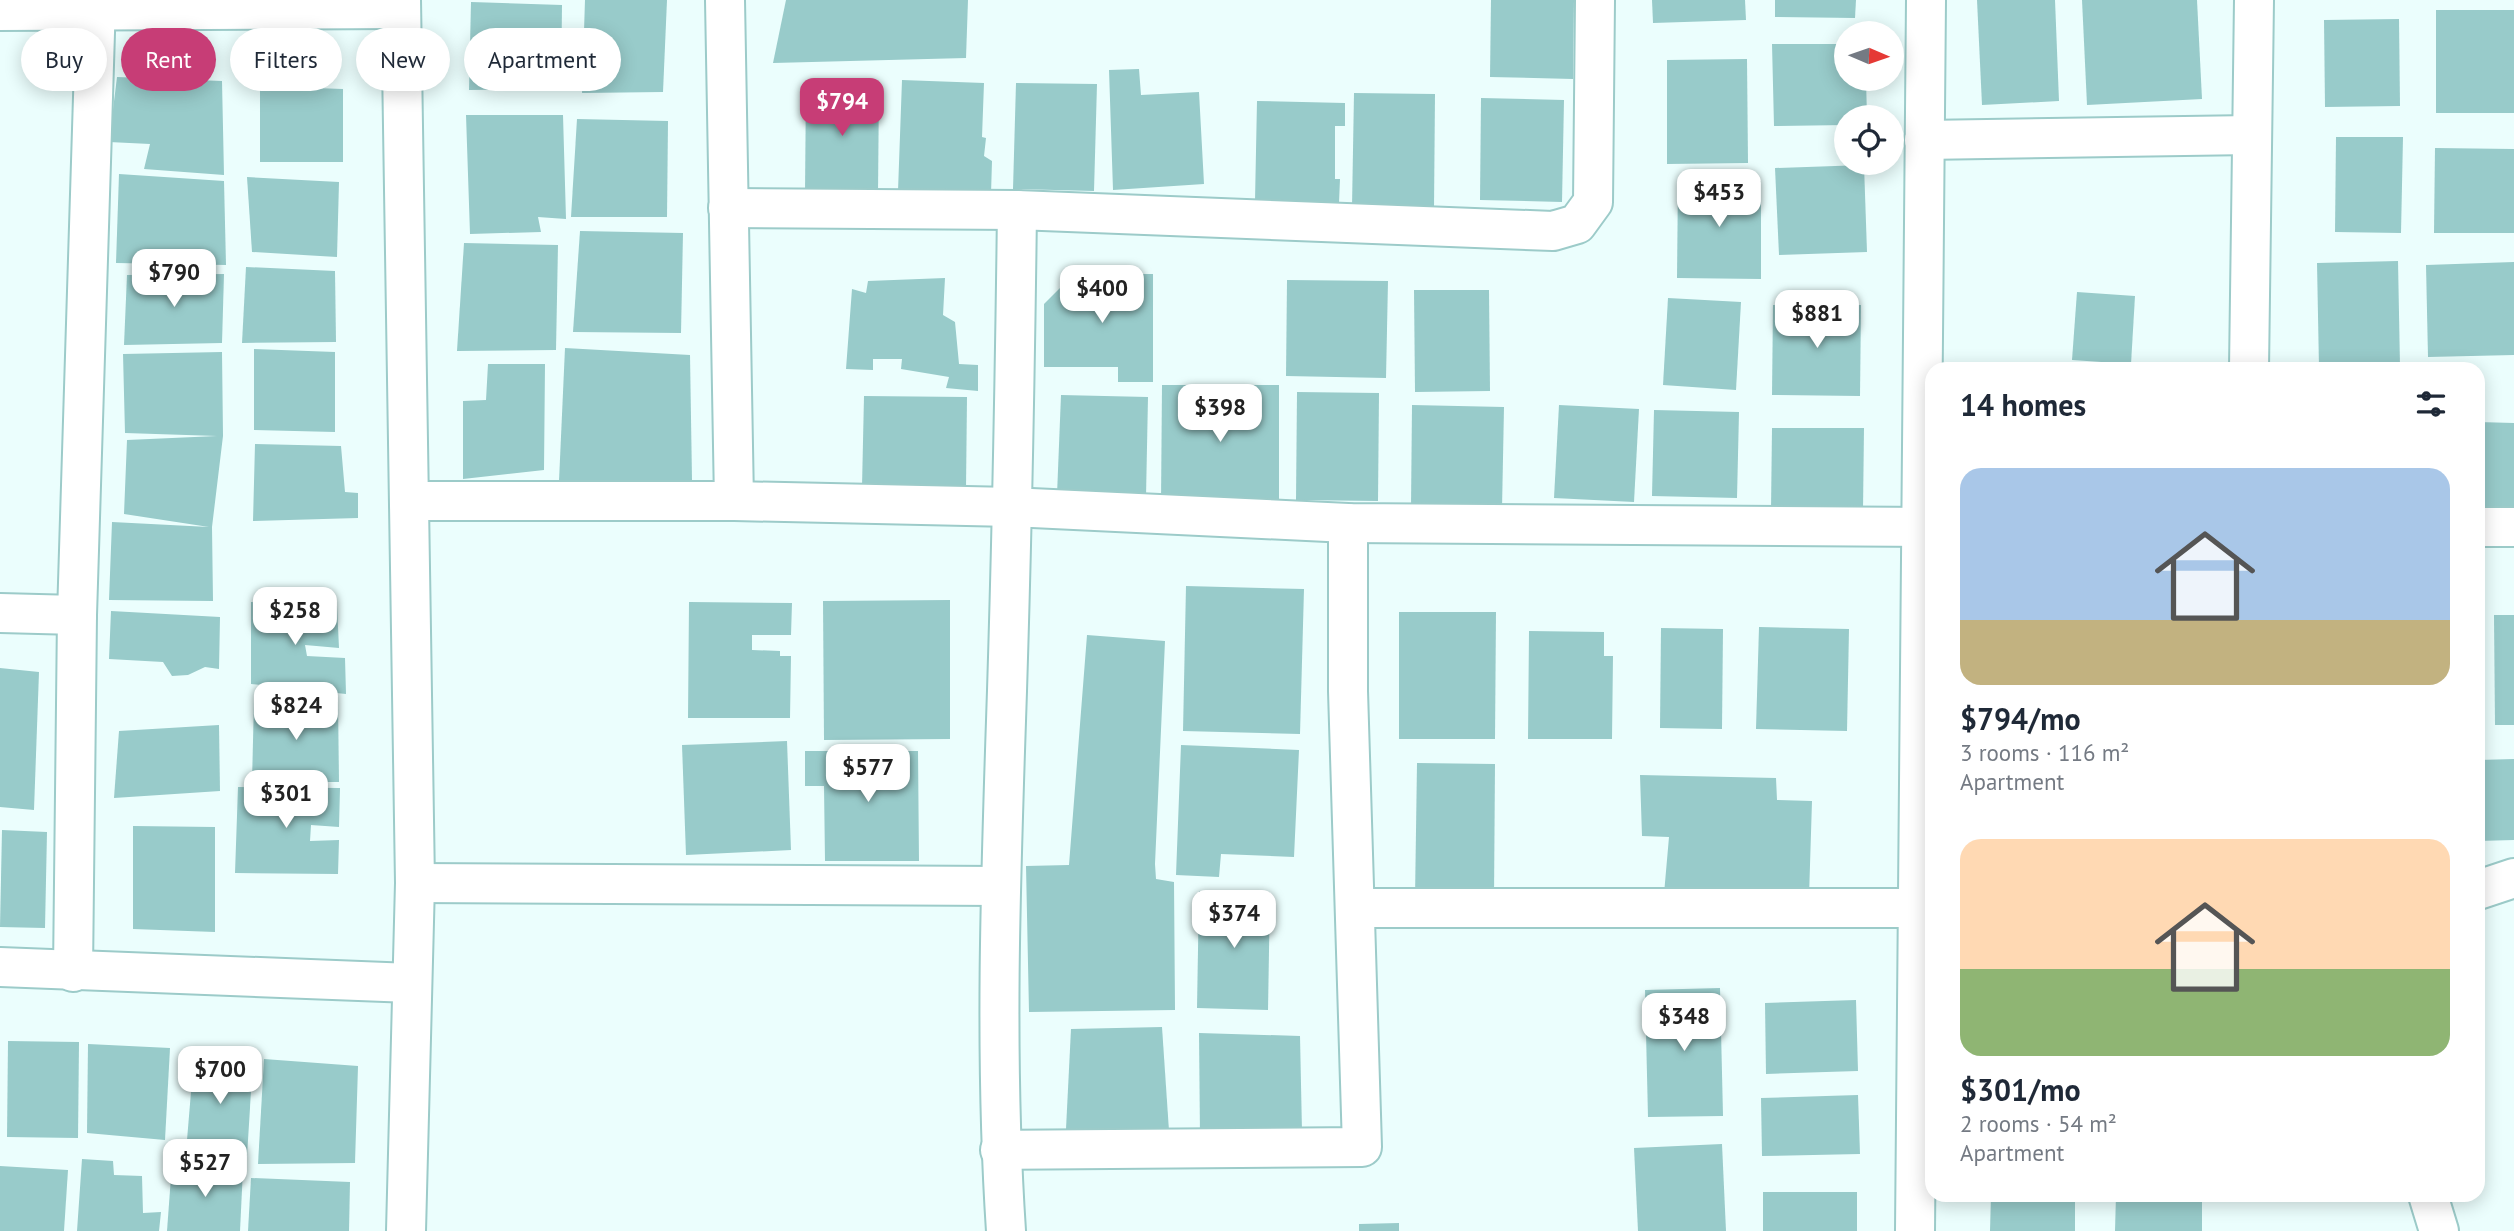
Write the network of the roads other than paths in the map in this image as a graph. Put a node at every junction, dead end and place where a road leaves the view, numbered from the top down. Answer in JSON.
{"nodes":[{"id":1,"x":725,"y":0,"type":"edge"},
{"id":2,"x":1595,"y":0,"type":"edge"},
{"id":3,"x":1926,"y":0,"type":"edge"},
{"id":4,"x":2254,"y":0,"type":"edge"},
{"id":5,"x":96,"y":5,"type":"edge"},
{"id":6,"x":401,"y":5,"type":"edge"},
{"id":7,"x":0,"y":11,"type":"edge"},
{"id":8,"x":2252,"y":135,"type":"junction"},
{"id":9,"x":1924,"y":140,"type":"junction"},
{"id":10,"x":728,"y":208,"type":"junction"},
{"id":11,"x":1017,"y":210,"type":"junction"},
{"id":12,"x":1926,"y":362,"type":"edge"},
{"id":13,"x":2249,"y":362,"type":"edge"},
{"id":14,"x":409,"y":501,"type":"junction"},
{"id":15,"x":734,"y":501,"type":"junction"},
{"id":16,"x":1012,"y":508,"type":"junction"},
{"id":17,"x":1348,"y":523,"type":"junction"},
{"id":18,"x":1925,"y":527,"type":"edge"},
{"id":19,"x":2485,"y":527,"type":"edge"},
{"id":20,"x":2514,"y":527,"type":"edge"},
{"id":21,"x":0,"y":613,"type":"edge"},
{"id":22,"x":77,"y":615,"type":"junction"},
{"id":23,"x":1925,"y":755,"type":"edge"},
{"id":24,"x":2514,"y":878,"type":"edge"},
{"id":25,"x":415,"y":883,"type":"junction"},
{"id":26,"x":1000,"y":886,"type":"junction"},
{"id":27,"x":2485,"y":888,"type":"edge"},
{"id":28,"x":1356,"y":908,"type":"junction"},
{"id":29,"x":1919,"y":908,"type":"junction"},
{"id":30,"x":0,"y":967,"type":"edge"},
{"id":31,"x":73,"y":972,"type":"junction"},
{"id":32,"x":411,"y":983,"type":"junction"},
{"id":33,"x":1000,"y":1150,"type":"junction"},
{"id":34,"x":2429,"y":1202,"type":"edge"},
{"id":35,"x":406,"y":1231,"type":"edge"},
{"id":36,"x":1006,"y":1231,"type":"edge"},
{"id":37,"x":1915,"y":1231,"type":"edge"},
{"id":38,"x":2439,"y":1231,"type":"edge"}],
"edges":[{"from":1,"to":10,"type":"street"},
{"from":2,"to":11,"type":"street"},
{"from":3,"to":9,"type":"street"},
{"from":4,"to":8,"type":"street"},
{"from":5,"to":6,"type":"street"},
{"from":5,"to":7,"type":"street"},
{"from":5,"to":22,"type":"street"},
{"from":6,"to":14,"type":"street"},
{"from":8,"to":9,"type":"street"},
{"from":8,"to":13,"type":"street"},
{"from":9,"to":12,"type":"street"},
{"from":10,"to":11,"type":"street"},
{"from":10,"to":15,"type":"street"},
{"from":11,"to":16,"type":"street"},
{"from":14,"to":15,"type":"street"},
{"from":14,"to":25,"type":"street"},
{"from":15,"to":16,"type":"street"},
{"from":16,"to":17,"type":"street"},
{"from":16,"to":26,"type":"street"},
{"from":17,"to":18,"type":"street"},
{"from":17,"to":28,"type":"street"},
{"from":19,"to":20,"type":"street"},
{"from":21,"to":22,"type":"street"},
{"from":22,"to":31,"type":"street"},
{"from":23,"to":29,"type":"street"},
{"from":24,"to":27,"type":"street"},
{"from":25,"to":26,"type":"street"},
{"from":25,"to":32,"type":"street"},
{"from":26,"to":33,"type":"street"},
{"from":28,"to":29,"type":"street"},
{"from":28,"to":33,"type":"street"},
{"from":29,"to":37,"type":"street"},
{"from":30,"to":31,"type":"street"},
{"from":31,"to":32,"type":"street"},
{"from":32,"to":35,"type":"street"},
{"from":33,"to":36,"type":"street"},
{"from":34,"to":38,"type":"street"}]}
